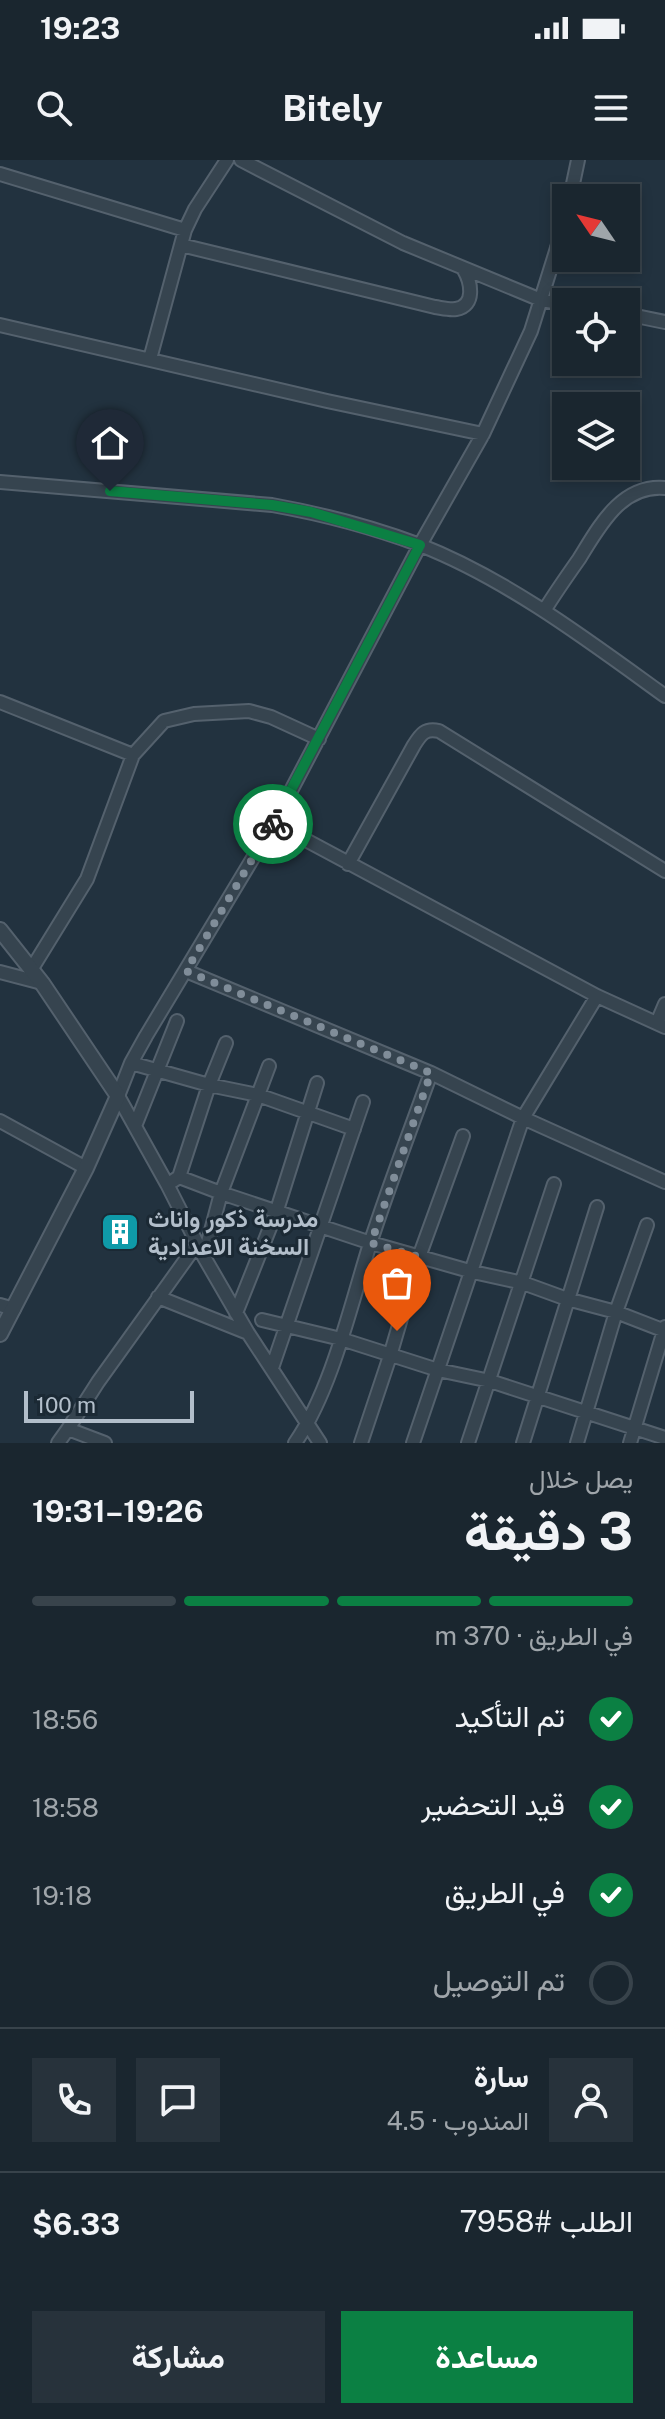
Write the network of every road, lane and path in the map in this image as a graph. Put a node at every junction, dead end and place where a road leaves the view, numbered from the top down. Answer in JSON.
{"nodes":[{"id":1,"x":227,"y":160,"type":"edge"},
{"id":2,"x":241,"y":160,"type":"edge"},
{"id":3,"x":578,"y":160,"type":"edge"},
{"id":4,"x":0,"y":174,"type":"edge"},
{"id":5,"x":573,"y":184,"type":"edge"},
{"id":6,"x":185,"y":230,"type":"junction"},
{"id":7,"x":181,"y":245,"type":"junction"},
{"id":8,"x":552,"y":262,"type":"edge"},
{"id":9,"x":464,"y":270,"type":"junction"},
{"id":10,"x":541,"y":300,"type":"junction"},
{"id":11,"x":552,"y":302,"type":"edge"},
{"id":12,"x":640,"y":317,"type":"edge"},
{"id":13,"x":665,"y":322,"type":"edge"},
{"id":14,"x":0,"y":325,"type":"edge"},
{"id":15,"x":150,"y":359,"type":"junction"},
{"id":16,"x":483,"y":434,"type":"junction"},
{"id":17,"x":0,"y":482,"type":"edge"},
{"id":18,"x":665,"y":488,"type":"edge"},
{"id":19,"x":420,"y":545,"type":"junction"},
{"id":20,"x":544,"y":611,"type":"junction"},
{"id":21,"x":665,"y":696,"type":"edge"},
{"id":22,"x":0,"y":702,"type":"edge"},
{"id":23,"x":319,"y":739,"type":"junction"},
{"id":24,"x":133,"y":755,"type":"junction"},
{"id":25,"x":274,"y":823,"type":"junction"},
{"id":26,"x":348,"y":864,"type":"junction"},
{"id":27,"x":665,"y":871,"type":"edge"},
{"id":28,"x":0,"y":930,"type":"edge"},
{"id":29,"x":31,"y":970,"type":"junction"},
{"id":30,"x":186,"y":971,"type":"junction"},
{"id":31,"x":0,"y":972,"type":"edge"},
{"id":32,"x":42,"y":983,"type":"junction"},
{"id":33,"x":597,"y":996,"type":"junction"},
{"id":34,"x":665,"y":1004,"type":"edge"},
{"id":35,"x":177,"y":1021,"type":"dead end"},
{"id":36,"x":661,"y":1025,"type":"edge"},
{"id":37,"x":226,"y":1043,"type":"dead end"},
{"id":38,"x":131,"y":1063,"type":"junction"},
{"id":39,"x":269,"y":1066,"type":"dead end"},
{"id":40,"x":157,"y":1070,"type":"junction"},
{"id":41,"x":431,"y":1073,"type":"junction"},
{"id":42,"x":317,"y":1083,"type":"dead end"},
{"id":43,"x":209,"y":1085,"type":"junction"},
{"id":44,"x":258,"y":1095,"type":"junction"},
{"id":45,"x":118,"y":1096,"type":"junction"},
{"id":46,"x":363,"y":1102,"type":"dead end"},
{"id":47,"x":307,"y":1112,"type":"junction"},
{"id":48,"x":523,"y":1118,"type":"junction"},
{"id":49,"x":0,"y":1121,"type":"edge"},
{"id":50,"x":135,"y":1126,"type":"junction"},
{"id":51,"x":354,"y":1129,"type":"junction"},
{"id":52,"x":463,"y":1136,"type":"dead end"},
{"id":53,"x":86,"y":1168,"type":"junction"},
{"id":54,"x":179,"y":1177,"type":"junction"},
{"id":55,"x":665,"y":1182,"type":"edge"},
{"id":56,"x":167,"y":1184,"type":"junction"},
{"id":57,"x":554,"y":1184,"type":"dead end"},
{"id":58,"x":221,"y":1193,"type":"junction"},
{"id":59,"x":597,"y":1207,"type":"dead end"},
{"id":60,"x":277,"y":1210,"type":"junction"},
{"id":61,"x":321,"y":1225,"type":"junction"},
{"id":62,"x":647,"y":1225,"type":"dead end"},
{"id":63,"x":371,"y":1243,"type":"junction"},
{"id":64,"x":197,"y":1244,"type":"junction"},
{"id":65,"x":204,"y":1257,"type":"junction"},
{"id":66,"x":419,"y":1257,"type":"junction"},
{"id":67,"x":473,"y":1272,"type":"junction"},
{"id":68,"x":523,"y":1283,"type":"junction"},
{"id":69,"x":158,"y":1297,"type":"junction"},
{"id":70,"x":567,"y":1299,"type":"junction"},
{"id":71,"x":7,"y":1307,"type":"edge"},
{"id":72,"x":616,"y":1312,"type":"junction"},
{"id":73,"x":236,"y":1313,"type":"junction"},
{"id":74,"x":262,"y":1320,"type":"dead end"},
{"id":75,"x":286,"y":1325,"type":"junction"},
{"id":76,"x":665,"y":1329,"type":"edge"},
{"id":77,"x":248,"y":1333,"type":"junction"},
{"id":78,"x":0,"y":1334,"type":"edge"},
{"id":79,"x":341,"y":1339,"type":"junction"},
{"id":80,"x":390,"y":1356,"type":"junction"},
{"id":81,"x":272,"y":1368,"type":"junction"},
{"id":82,"x":438,"y":1370,"type":"junction"},
{"id":83,"x":490,"y":1381,"type":"junction"},
{"id":84,"x":538,"y":1397,"type":"junction"},
{"id":85,"x":587,"y":1413,"type":"junction"},
{"id":86,"x":308,"y":1425,"type":"junction"},
{"id":87,"x":635,"y":1428,"type":"junction"},
{"id":88,"x":68,"y":1429,"type":"junction"},
{"id":89,"x":665,"y":1438,"type":"edge"},
{"id":90,"x":319,"y":1441,"type":"edge"},
{"id":91,"x":58,"y":1443,"type":"edge"},
{"id":92,"x":105,"y":1443,"type":"edge"},
{"id":93,"x":295,"y":1443,"type":"edge"},
{"id":94,"x":332,"y":1443,"type":"edge"},
{"id":95,"x":361,"y":1443,"type":"edge"},
{"id":96,"x":413,"y":1443,"type":"edge"},
{"id":97,"x":468,"y":1443,"type":"edge"},
{"id":98,"x":523,"y":1443,"type":"edge"},
{"id":99,"x":577,"y":1443,"type":"edge"},
{"id":100,"x":630,"y":1443,"type":"edge"}],
"edges":[{"from":1,"to":6,"type":"street"},
{"from":2,"to":9,"type":"street"},
{"from":3,"to":5,"type":"street"},
{"from":4,"to":6,"type":"street"},
{"from":6,"to":7,"type":"street"},
{"from":7,"to":9,"type":"street"},
{"from":7,"to":15,"type":"street"},
{"from":8,"to":10,"type":"street"},
{"from":9,"to":10,"type":"street"},
{"from":10,"to":11,"type":"street"},
{"from":10,"to":16,"type":"street"},
{"from":12,"to":13,"type":"street"},
{"from":14,"to":15,"type":"street"},
{"from":15,"to":16,"type":"street"},
{"from":16,"to":19,"type":"street"},
{"from":17,"to":19,"type":"street"},
{"from":18,"to":20,"type":"street"},
{"from":19,"to":20,"type":"street"},
{"from":19,"to":23,"type":"street"},
{"from":20,"to":21,"type":"street"},
{"from":22,"to":24,"type":"street"},
{"from":23,"to":24,"type":"street"},
{"from":23,"to":25,"type":"street"},
{"from":24,"to":29,"type":"street"},
{"from":25,"to":26,"type":"street"},
{"from":25,"to":30,"type":"street"},
{"from":26,"to":27,"type":"street"},
{"from":26,"to":33,"type":"street"},
{"from":28,"to":29,"type":"street"},
{"from":29,"to":32,"type":"street"},
{"from":30,"to":38,"type":"street"},
{"from":30,"to":41,"type":"street"},
{"from":31,"to":32,"type":"street"},
{"from":32,"to":45,"type":"street"},
{"from":33,"to":36,"type":"street"},
{"from":33,"to":48,"type":"street"},
{"from":34,"to":36,"type":"street"},
{"from":35,"to":40,"type":"street"},
{"from":37,"to":43,"type":"street"},
{"from":38,"to":40,"type":"street"},
{"from":38,"to":45,"type":"street"},
{"from":39,"to":44,"type":"street"},
{"from":40,"to":43,"type":"street"},
{"from":40,"to":50,"type":"street"},
{"from":41,"to":48,"type":"street"},
{"from":41,"to":63,"type":"street"},
{"from":42,"to":47,"type":"street"},
{"from":43,"to":44,"type":"street"},
{"from":43,"to":54,"type":"street"},
{"from":44,"to":47,"type":"street"},
{"from":44,"to":58,"type":"street"},
{"from":45,"to":50,"type":"street"},
{"from":45,"to":53,"type":"street"},
{"from":46,"to":51,"type":"street"},
{"from":47,"to":51,"type":"street"},
{"from":47,"to":60,"type":"street"},
{"from":48,"to":55,"type":"street"},
{"from":48,"to":67,"type":"street"},
{"from":49,"to":53,"type":"street"},
{"from":50,"to":56,"type":"street"},
{"from":51,"to":61,"type":"street"},
{"from":52,"to":66,"type":"street"},
{"from":53,"to":71,"type":"street"},
{"from":54,"to":56,"type":"street"},
{"from":54,"to":58,"type":"street"},
{"from":56,"to":64,"type":"street"},
{"from":57,"to":68,"type":"street"},
{"from":58,"to":60,"type":"street"},
{"from":58,"to":65,"type":"street"},
{"from":59,"to":70,"type":"street"},
{"from":60,"to":61,"type":"street"},
{"from":60,"to":73,"type":"street"},
{"from":61,"to":63,"type":"street"},
{"from":61,"to":75,"type":"street"},
{"from":62,"to":72,"type":"street"},
{"from":63,"to":66,"type":"street"},
{"from":63,"to":79,"type":"street"},
{"from":64,"to":65,"type":"street"},
{"from":64,"to":69,"type":"street"},
{"from":65,"to":73,"type":"street"},
{"from":66,"to":67,"type":"street"},
{"from":66,"to":80,"type":"street"},
{"from":67,"to":68,"type":"street"},
{"from":67,"to":82,"type":"street"},
{"from":68,"to":70,"type":"street"},
{"from":68,"to":83,"type":"street"},
{"from":69,"to":77,"type":"street"},
{"from":69,"to":88,"type":"street"},
{"from":70,"to":72,"type":"street"},
{"from":70,"to":84,"type":"street"},
{"from":71,"to":78,"type":"street"},
{"from":72,"to":76,"type":"street"},
{"from":72,"to":85,"type":"street"},
{"from":73,"to":77,"type":"street"},
{"from":74,"to":75,"type":"street"},
{"from":75,"to":79,"type":"street"},
{"from":75,"to":81,"type":"street"},
{"from":76,"to":87,"type":"street"},
{"from":77,"to":81,"type":"street"},
{"from":79,"to":80,"type":"street"},
{"from":79,"to":86,"type":"street"},
{"from":80,"to":82,"type":"street"},
{"from":80,"to":95,"type":"street"},
{"from":81,"to":86,"type":"street"},
{"from":82,"to":83,"type":"street"},
{"from":82,"to":96,"type":"street"},
{"from":83,"to":84,"type":"street"},
{"from":83,"to":97,"type":"street"},
{"from":84,"to":85,"type":"street"},
{"from":84,"to":98,"type":"street"},
{"from":85,"to":87,"type":"street"},
{"from":85,"to":99,"type":"street"},
{"from":86,"to":90,"type":"street"},
{"from":86,"to":93,"type":"street"},
{"from":87,"to":89,"type":"street"},
{"from":87,"to":100,"type":"street"},
{"from":88,"to":91,"type":"street"},
{"from":88,"to":92,"type":"street"},
{"from":90,"to":94,"type":"street"}]}
